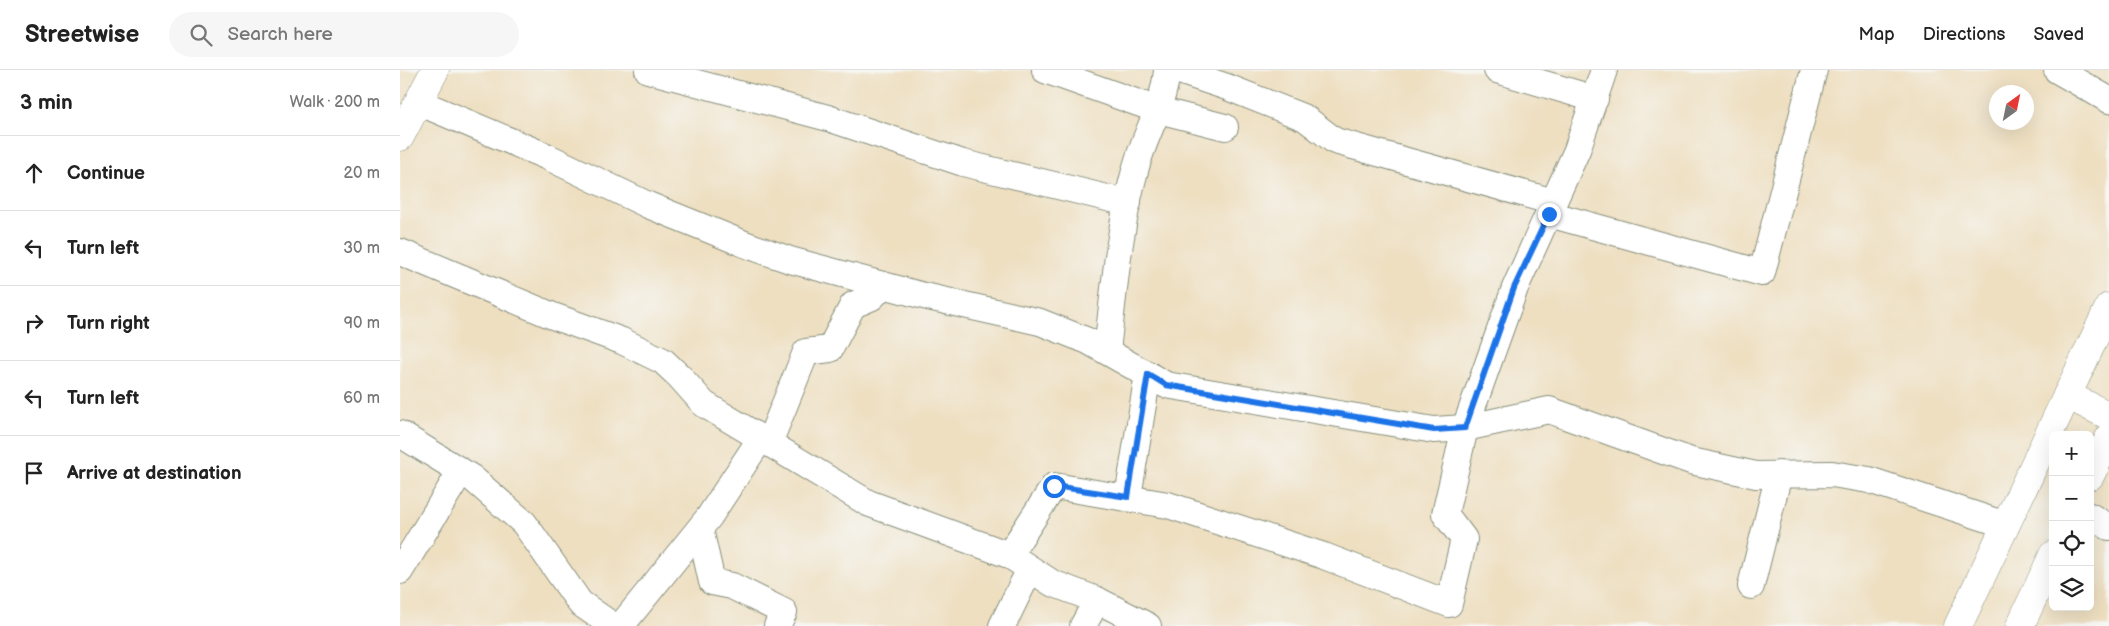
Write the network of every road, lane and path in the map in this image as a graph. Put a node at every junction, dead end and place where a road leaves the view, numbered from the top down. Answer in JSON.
{"nodes":[{"id":1,"x":435,"y":70,"type":"edge"},
{"id":2,"x":648,"y":70,"type":"edge"},
{"id":3,"x":1045,"y":70,"type":"edge"},
{"id":4,"x":1166,"y":70,"type":"edge"},
{"id":5,"x":1176,"y":70,"type":"edge"},
{"id":6,"x":1497,"y":70,"type":"edge"},
{"id":7,"x":1604,"y":70,"type":"edge"},
{"id":8,"x":1814,"y":70,"type":"edge"},
{"id":9,"x":2057,"y":70,"type":"edge"},
{"id":10,"x":1595,"y":99,"type":"junction"},
{"id":11,"x":2109,"y":100,"type":"edge"},
{"id":12,"x":410,"y":107,"type":"edge"},
{"id":13,"x":1158,"y":110,"type":"junction"},
{"id":14,"x":1225,"y":127,"type":"dead end"},
{"id":15,"x":400,"y":138,"type":"edge"},
{"id":16,"x":1128,"y":203,"type":"junction"},
{"id":17,"x":1552,"y":208,"type":"junction"},
{"id":18,"x":400,"y":252,"type":"edge"},
{"id":19,"x":883,"y":285,"type":"junction"},
{"id":20,"x":2109,"y":307,"type":"edge"},
{"id":21,"x":1107,"y":351,"type":"junction"},
{"id":22,"x":1148,"y":374,"type":"junction"},
{"id":23,"x":2067,"y":395,"type":"junction"},
{"id":24,"x":2109,"y":416,"type":"edge"},
{"id":25,"x":1465,"y":428,"type":"junction"},
{"id":26,"x":400,"y":434,"type":"edge"},
{"id":27,"x":2109,"y":438,"type":"edge"},
{"id":28,"x":765,"y":441,"type":"junction"},
{"id":29,"x":2094,"y":468,"type":"edge"},
{"id":30,"x":461,"y":472,"type":"junction"},
{"id":31,"x":1779,"y":474,"type":"junction"},
{"id":32,"x":1128,"y":497,"type":"junction"},
{"id":33,"x":2094,"y":518,"type":"edge"},
{"id":34,"x":2006,"y":525,"type":"junction"},
{"id":35,"x":2109,"y":527,"type":"edge"},
{"id":36,"x":700,"y":529,"type":"junction"},
{"id":37,"x":1020,"y":562,"type":"junction"},
{"id":38,"x":2049,"y":564,"type":"edge"},
{"id":39,"x":400,"y":571,"type":"edge"},
{"id":40,"x":1751,"y":586,"type":"dead end"},
{"id":41,"x":1097,"y":600,"type":"junction"},
{"id":42,"x":613,"y":626,"type":"edge"},
{"id":43,"x":621,"y":626,"type":"edge"},
{"id":44,"x":777,"y":626,"type":"edge"},
{"id":45,"x":1002,"y":626,"type":"edge"},
{"id":46,"x":1083,"y":626,"type":"edge"},
{"id":47,"x":1148,"y":626,"type":"edge"},
{"id":48,"x":1958,"y":626,"type":"edge"},
{"id":49,"x":2020,"y":626,"type":"edge"}],
"edges":[{"from":1,"to":12,"type":"street"},
{"from":2,"to":16,"type":"street"},
{"from":3,"to":13,"type":"street"},
{"from":4,"to":13,"type":"street"},
{"from":5,"to":17,"type":"street"},
{"from":6,"to":10,"type":"street"},
{"from":7,"to":10,"type":"street"},
{"from":8,"to":17,"type":"street"},
{"from":9,"to":11,"type":"street"},
{"from":10,"to":17,"type":"street"},
{"from":12,"to":15,"type":"street"},
{"from":12,"to":19,"type":"street"},
{"from":13,"to":14,"type":"street"},
{"from":13,"to":16,"type":"street"},
{"from":16,"to":21,"type":"street"},
{"from":17,"to":25,"type":"street"},
{"from":18,"to":28,"type":"street"},
{"from":19,"to":21,"type":"street"},
{"from":19,"to":28,"type":"street"},
{"from":20,"to":23,"type":"street"},
{"from":21,"to":22,"type":"street"},
{"from":22,"to":25,"type":"street"},
{"from":22,"to":32,"type":"street"},
{"from":23,"to":24,"type":"street"},
{"from":23,"to":34,"type":"street"},
{"from":25,"to":31,"type":"street"},
{"from":25,"to":32,"type":"street"},
{"from":26,"to":30,"type":"street"},
{"from":27,"to":29,"type":"street"},
{"from":28,"to":36,"type":"street"},
{"from":28,"to":37,"type":"street"},
{"from":30,"to":39,"type":"street"},
{"from":30,"to":42,"type":"street"},
{"from":31,"to":34,"type":"street"},
{"from":31,"to":40,"type":"street"},
{"from":32,"to":37,"type":"street"},
{"from":33,"to":35,"type":"street"},
{"from":34,"to":48,"type":"street"},
{"from":36,"to":43,"type":"street"},
{"from":36,"to":44,"type":"street"},
{"from":37,"to":41,"type":"street"},
{"from":37,"to":45,"type":"street"},
{"from":38,"to":49,"type":"street"},
{"from":41,"to":46,"type":"street"},
{"from":41,"to":47,"type":"street"}]}
